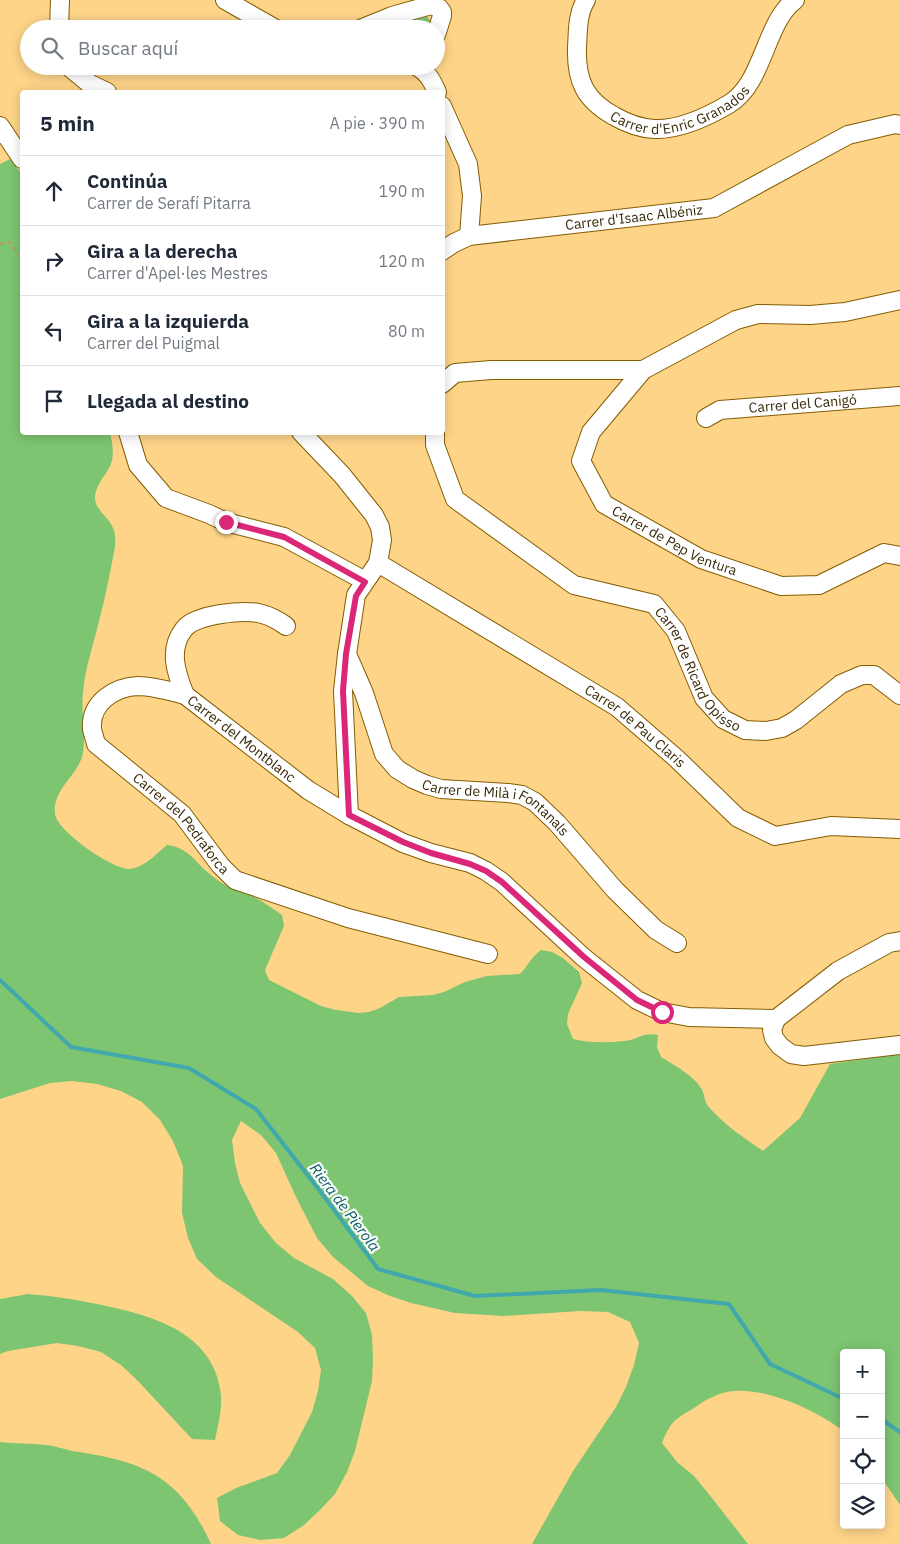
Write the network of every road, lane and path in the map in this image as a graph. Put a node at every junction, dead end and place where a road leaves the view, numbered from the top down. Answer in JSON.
{"nodes":[{"id":1,"x":60,"y":0,"type":"edge"},
{"id":2,"x":225,"y":0,"type":"edge"},
{"id":3,"x":586,"y":0,"type":"edge"},
{"id":4,"x":796,"y":0,"type":"edge"},
{"id":5,"x":59,"y":20,"type":"edge"},
{"id":6,"x":260,"y":20,"type":"edge"},
{"id":7,"x":387,"y":20,"type":"edge"},
{"id":8,"x":441,"y":20,"type":"edge"},
{"id":9,"x":79,"y":75,"type":"edge"},
{"id":10,"x":428,"y":75,"type":"edge"},
{"id":11,"x":103,"y":90,"type":"edge"},
{"id":12,"x":436,"y":90,"type":"edge"},
{"id":13,"x":445,"y":113,"type":"edge"},
{"id":14,"x":900,"y":125,"type":"edge"},
{"id":15,"x":0,"y":126,"type":"edge"},
{"id":16,"x":20,"y":156,"type":"edge"},
{"id":17,"x":469,"y":236,"type":"junction"},
{"id":18,"x":0,"y":244,"type":"edge"},
{"id":19,"x":445,"y":249,"type":"edge"},
{"id":20,"x":20,"y":256,"type":"edge"},
{"id":21,"x":900,"y":300,"type":"edge"},
{"id":22,"x":643,"y":370,"type":"junction"},
{"id":23,"x":445,"y":381,"type":"edge"},
{"id":24,"x":900,"y":396,"type":"edge"},
{"id":25,"x":706,"y":418,"type":"dead end"},
{"id":26,"x":129,"y":435,"type":"edge"},
{"id":27,"x":305,"y":435,"type":"edge"},
{"id":28,"x":435,"y":435,"type":"edge"},
{"id":29,"x":900,"y":556,"type":"edge"},
{"id":30,"x":378,"y":563,"type":"junction"},
{"id":31,"x":365,"y":582,"type":"junction"},
{"id":32,"x":286,"y":626,"type":"dead end"},
{"id":33,"x":346,"y":654,"type":"junction"},
{"id":34,"x":185,"y":695,"type":"junction"},
{"id":35,"x":900,"y":695,"type":"edge"},
{"id":36,"x":349,"y":815,"type":"junction"},
{"id":37,"x":900,"y":829,"type":"edge"},
{"id":38,"x":900,"y":941,"type":"edge"},
{"id":39,"x":677,"y":943,"type":"dead end"},
{"id":40,"x":488,"y":954,"type":"dead end"},
{"id":41,"x":776,"y":1019,"type":"junction"},
{"id":42,"x":900,"y":1046,"type":"edge"}],
"edges":[{"from":1,"to":5,"type":"street"},
{"from":2,"to":6,"type":"street"},
{"from":3,"to":4,"type":"street","name":"Carrer d'Enric Granados"},
{"from":7,"to":8,"type":"street"},
{"from":9,"to":11,"type":"street"},
{"from":10,"to":12,"type":"street"},
{"from":13,"to":17,"type":"street"},
{"from":14,"to":17,"type":"street","name":"Carrer d'Isaac Albéniz"},
{"from":15,"to":16,"type":"street"},
{"from":17,"to":19,"type":"street"},
{"from":18,"to":20,"type":"path"},
{"from":21,"to":22,"type":"street","name":"Carrer de Pep Ventura"},
{"from":22,"to":23,"type":"street"},
{"from":22,"to":29,"type":"street","name":"Carrer de Pep Ventura"},
{"from":24,"to":25,"type":"street","name":"Carrer del Canigó"},
{"from":26,"to":31,"type":"street"},
{"from":27,"to":30,"type":"street"},
{"from":28,"to":35,"type":"street","name":"Carrer de Ricard Opisso"},
{"from":30,"to":31,"type":"street"},
{"from":30,"to":37,"type":"street","name":"Carrer de Pau Claris"},
{"from":31,"to":33,"type":"street"},
{"from":32,"to":34,"type":"street","name":"Carrer del Montblanc"},
{"from":33,"to":36,"type":"street"},
{"from":33,"to":39,"type":"street","name":"Carrer de Milà i Fontanals"},
{"from":34,"to":36,"type":"street","name":"Carrer del Montblanc"},
{"from":34,"to":40,"type":"street","name":"Carrer del Pedraforca"},
{"from":36,"to":41,"type":"street","name":"Carrer del Montblanc"},
{"from":38,"to":41,"type":"street"},
{"from":41,"to":42,"type":"street"}]}
